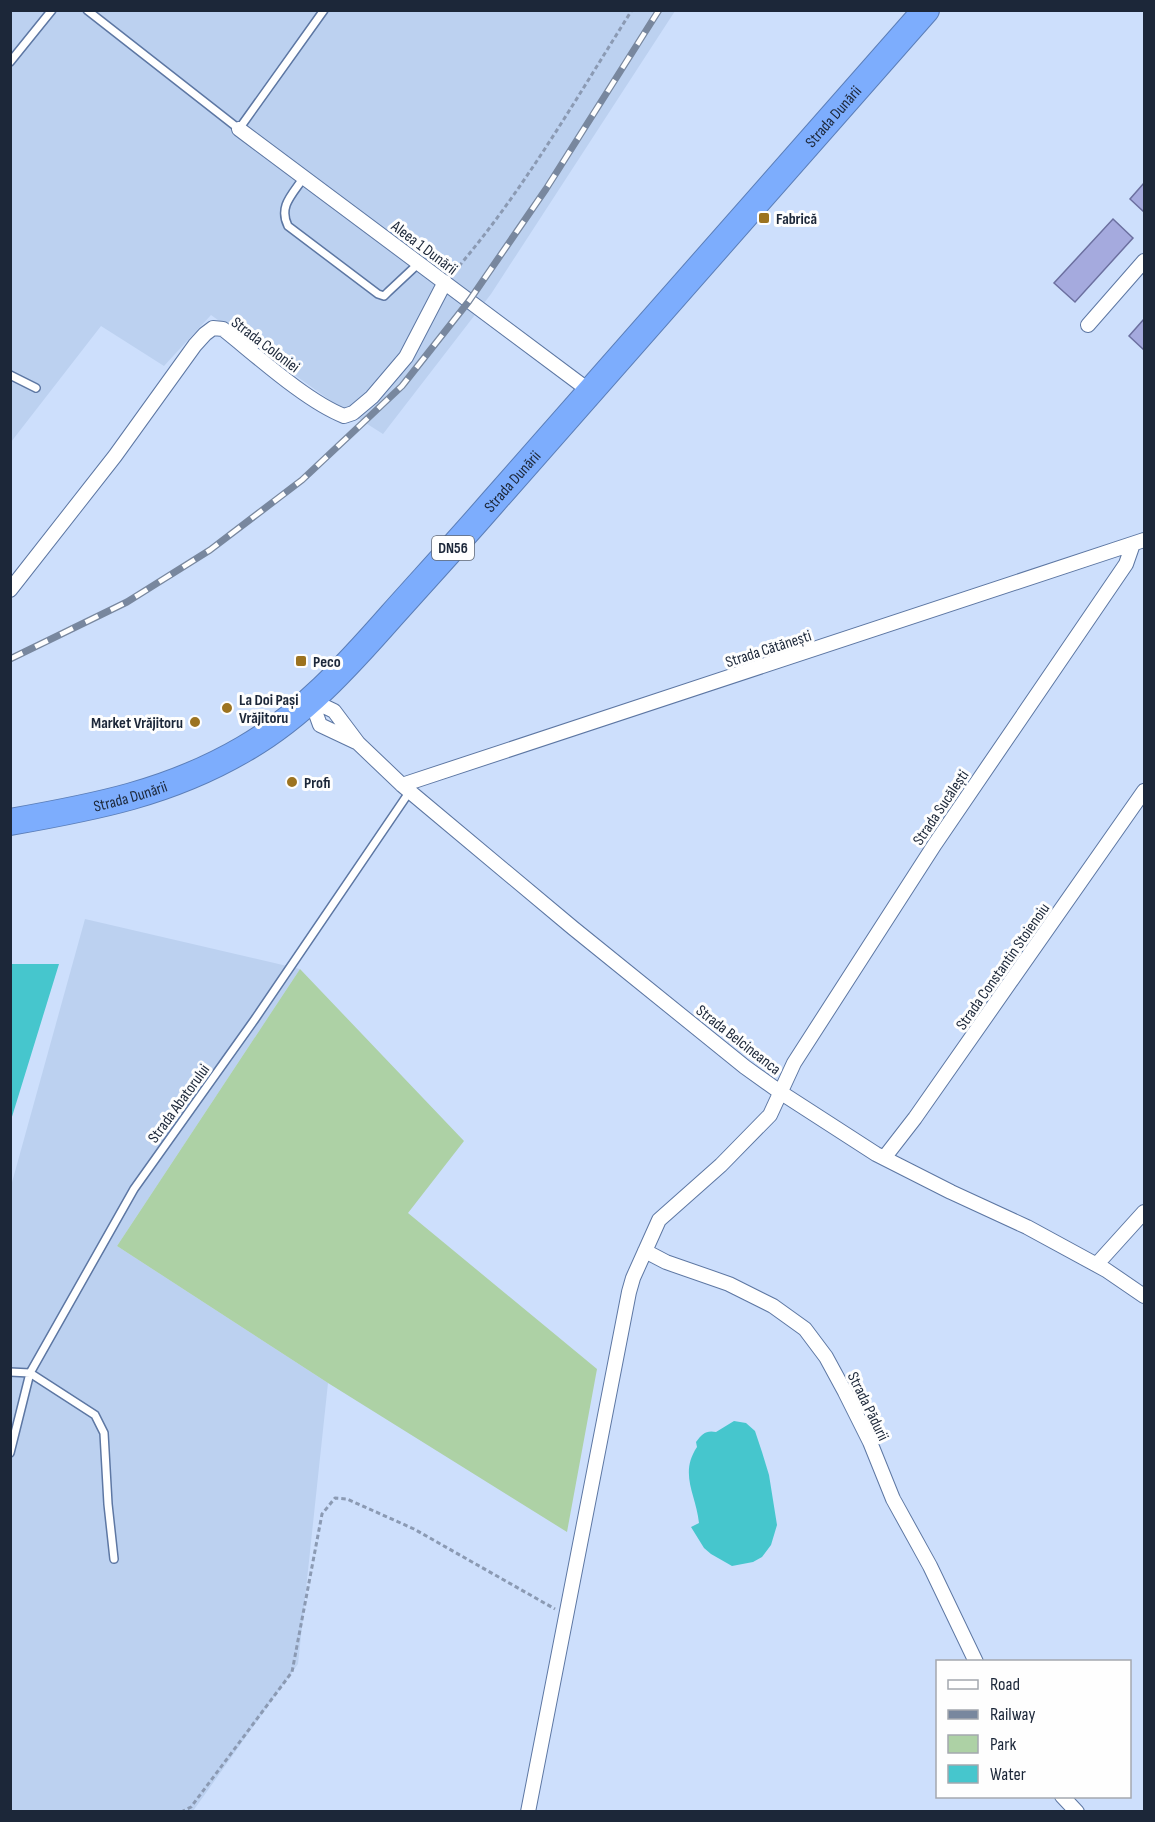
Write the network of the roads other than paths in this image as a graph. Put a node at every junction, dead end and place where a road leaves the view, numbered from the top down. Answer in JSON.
{"nodes":[{"id":1,"x":52,"y":10,"type":"edge"},
{"id":2,"x":87,"y":10,"type":"edge"},
{"id":3,"x":324,"y":10,"type":"edge"},
{"id":4,"x":926,"y":10,"type":"edge"},
{"id":5,"x":10,"y":62,"type":"edge"},
{"id":6,"x":239,"y":129,"type":"junction"},
{"id":7,"x":304,"y":177,"type":"junction"},
{"id":8,"x":1144,"y":261,"type":"edge"},
{"id":9,"x":419,"y":263,"type":"junction"},
{"id":10,"x":445,"y":282,"type":"junction"},
{"id":11,"x":1088,"y":325,"type":"dead end"},
{"id":12,"x":10,"y":375,"type":"edge"},
{"id":13,"x":36,"y":388,"type":"dead end"},
{"id":14,"x":591,"y":392,"type":"junction"},
{"id":15,"x":1139,"y":542,"type":"edge"},
{"id":16,"x":10,"y":590,"type":"edge"},
{"id":17,"x":311,"y":700,"type":"junction"},
{"id":18,"x":406,"y":788,"type":"junction"},
{"id":19,"x":1144,"y":790,"type":"edge"},
{"id":20,"x":10,"y":822,"type":"edge"},
{"id":21,"x":780,"y":1092,"type":"junction"},
{"id":22,"x":884,"y":1158,"type":"junction"},
{"id":23,"x":1144,"y":1212,"type":"edge"},
{"id":24,"x":645,"y":1251,"type":"junction"},
{"id":25,"x":1097,"y":1264,"type":"junction"},
{"id":26,"x":1144,"y":1296,"type":"edge"},
{"id":27,"x":10,"y":1372,"type":"edge"},
{"id":28,"x":30,"y":1373,"type":"junction"},
{"id":29,"x":10,"y":1453,"type":"edge"},
{"id":30,"x":114,"y":1559,"type":"dead end"},
{"id":31,"x":975,"y":1660,"type":"edge"},
{"id":32,"x":1063,"y":1798,"type":"edge"},
{"id":33,"x":528,"y":1812,"type":"edge"},
{"id":34,"x":1077,"y":1812,"type":"edge"}],
"edges":[{"from":1,"to":5,"type":"lane"},
{"from":2,"to":6,"type":"lane"},
{"from":3,"to":6,"type":"lane"},
{"from":4,"to":14,"type":"highway","name":"Strada Dunării","number":"DN56"},
{"from":6,"to":7,"type":"street","name":"Aleea 1 Dunării"},
{"from":7,"to":9,"type":"street","name":"Aleea 1 Dunării"},
{"from":7,"to":9,"type":"lane"},
{"from":8,"to":11,"type":"street"},
{"from":9,"to":10,"type":"street","name":"Aleea 1 Dunării"},
{"from":10,"to":14,"type":"street","name":"Aleea 1 Dunării"},
{"from":10,"to":16,"type":"street","name":"Strada Coloniei"},
{"from":12,"to":13,"type":"lane"},
{"from":14,"to":17,"type":"highway","name":"Strada Dunării","number":"DN56"},
{"from":15,"to":18,"type":"street","name":"Strada Cătănești"},
{"from":15,"to":21,"type":"street","name":"Strada Sucălești"},
{"from":17,"to":18,"type":"street","name":"Strada Belcineanca"},
{"from":17,"to":20,"type":"highway","name":"Strada Dunării","number":"DN56"},
{"from":18,"to":21,"type":"street","name":"Strada Belcineanca"},
{"from":18,"to":28,"type":"lane","name":"Strada Abatorului"},
{"from":19,"to":22,"type":"street","name":"Strada Constantin Stoienoiu"},
{"from":21,"to":22,"type":"street","name":"Strada Belcineanca"},
{"from":21,"to":24,"type":"street","name":"Strada Sucălești"},
{"from":22,"to":25,"type":"street","name":"Strada Belcineanca"},
{"from":23,"to":25,"type":"street"},
{"from":24,"to":31,"type":"street","name":"Strada Pădurii"},
{"from":24,"to":33,"type":"street","name":"Strada Sucălești"},
{"from":25,"to":26,"type":"street","name":"Strada Belcineanca"},
{"from":27,"to":28,"type":"lane"},
{"from":28,"to":29,"type":"lane","name":"Strada Abatorului"},
{"from":28,"to":30,"type":"lane"},
{"from":32,"to":34,"type":"street"}]}
